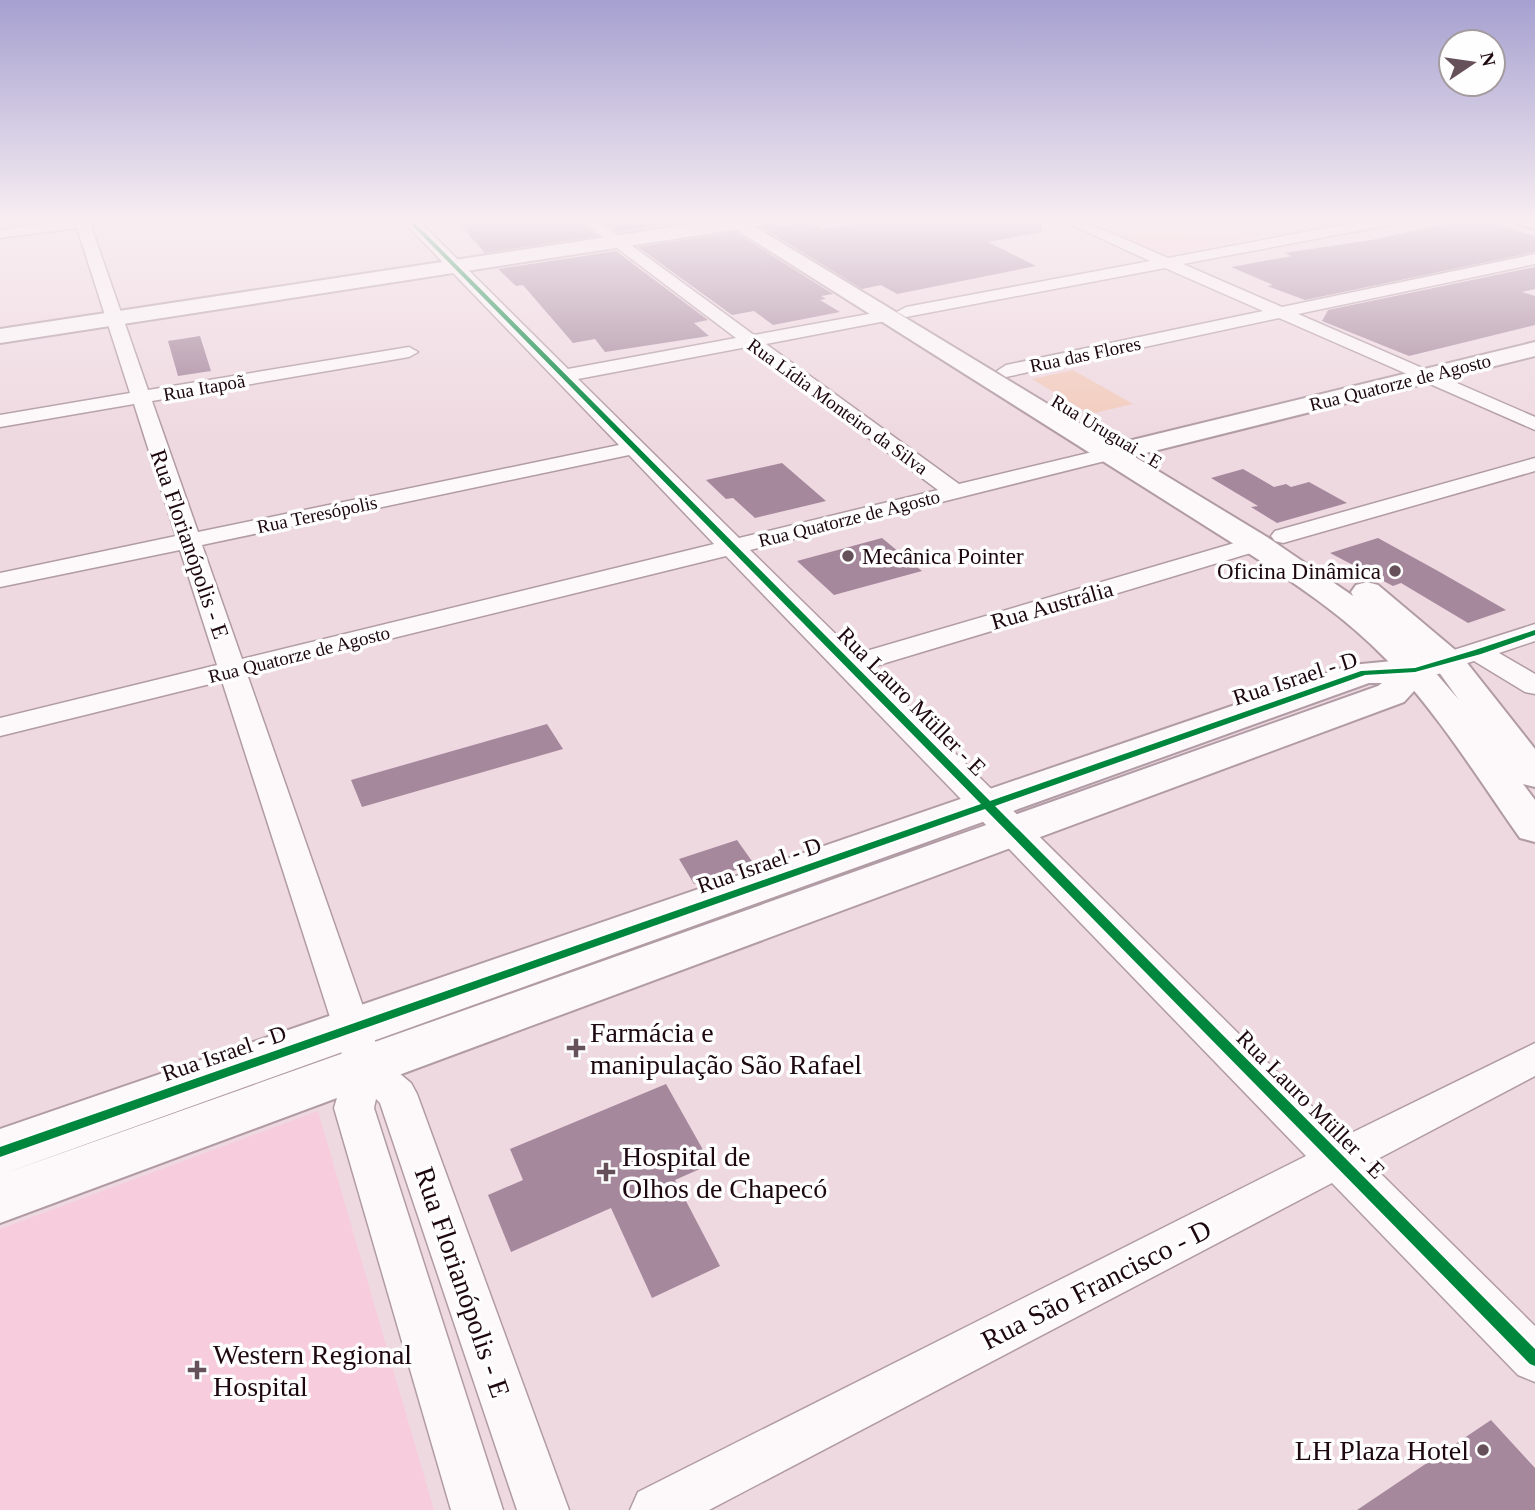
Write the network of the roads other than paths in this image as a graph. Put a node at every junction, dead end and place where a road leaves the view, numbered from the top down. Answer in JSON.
{"nodes":[{"id":1,"x":106,"y":290,"type":"edge"},
{"id":2,"x":295,"y":290,"type":"edge"},
{"id":3,"x":479,"y":290,"type":"edge"},
{"id":4,"x":682,"y":290,"type":"edge"},
{"id":5,"x":858,"y":290,"type":"edge"},
{"id":6,"x":1021,"y":290,"type":"edge"},
{"id":7,"x":1229,"y":290,"type":"edge"},
{"id":8,"x":1386,"y":290,"type":"edge"},
{"id":9,"x":1280,"y":313,"type":"junction"},
{"id":10,"x":896,"y":314,"type":"junction"},
{"id":11,"x":115,"y":318,"type":"junction"},
{"id":12,"x":0,"y":335,"type":"edge"},
{"id":13,"x":751,"y":341,"type":"junction"},
{"id":14,"x":1535,"y":349,"type":"edge"},
{"id":15,"x":409,"y":352,"type":"dead end"},
{"id":16,"x":1006,"y":371,"type":"junction"},
{"id":17,"x":563,"y":376,"type":"junction"},
{"id":18,"x":1425,"y":376,"type":"junction"},
{"id":19,"x":141,"y":397,"type":"junction"},
{"id":20,"x":0,"y":421,"type":"edge"},
{"id":21,"x":1535,"y":424,"type":"edge"},
{"id":22,"x":634,"y":448,"type":"junction"},
{"id":23,"x":1121,"y":451,"type":"junction"},
{"id":24,"x":1535,"y":464,"type":"edge"},
{"id":25,"x":955,"y":492,"type":"junction"},
{"id":26,"x":1269,"y":540,"type":"junction"},
{"id":27,"x":189,"y":541,"type":"junction"},
{"id":28,"x":732,"y":547,"type":"junction"},
{"id":29,"x":0,"y":580,"type":"edge"},
{"id":30,"x":1535,"y":632,"type":"edge"},
{"id":31,"x":1447,"y":661,"type":"junction"},
{"id":32,"x":849,"y":665,"type":"junction"},
{"id":33,"x":232,"y":670,"type":"junction"},
{"id":34,"x":1535,"y":686,"type":"edge"},
{"id":35,"x":0,"y":727,"type":"edge"},
{"id":36,"x":1535,"y":775,"type":"edge"},
{"id":37,"x":1000,"y":818,"type":"junction"},
{"id":38,"x":1535,"y":828,"type":"edge"},
{"id":39,"x":359,"y":1048,"type":"junction"},
{"id":40,"x":1535,"y":1058,"type":"edge"},
{"id":41,"x":0,"y":1152,"type":"edge"},
{"id":42,"x":1338,"y":1159,"type":"junction"},
{"id":43,"x":0,"y":1199,"type":"edge"},
{"id":44,"x":1535,"y":1359,"type":"edge"},
{"id":45,"x":477,"y":1510,"type":"edge"},
{"id":46,"x":543,"y":1510,"type":"edge"},
{"id":47,"x":656,"y":1510,"type":"edge"}],
"edges":[{"from":1,"to":11,"type":"street","name":"Rua Florianópolis - E"},
{"from":2,"to":11,"type":"street"},
{"from":3,"to":17,"type":"street","name":"Rua Lauro Müller - E"},
{"from":4,"to":13,"type":"street","name":"Rua Lídia Monteiro da Silva"},
{"from":5,"to":10,"type":"street","name":"Rua Uruguai - E"},
{"from":6,"to":10,"type":"street"},
{"from":7,"to":9,"type":"street"},
{"from":8,"to":9,"type":"street","name":"Rua das Flores"},
{"from":9,"to":16,"type":"street","name":"Rua das Flores"},
{"from":9,"to":18,"type":"street"},
{"from":10,"to":13,"type":"street"},
{"from":10,"to":16,"type":"street","name":"Rua Uruguai - E"},
{"from":10,"to":23,"type":"street","name":"Rua Uruguai - E"},
{"from":11,"to":12,"type":"street"},
{"from":11,"to":19,"type":"street","name":"Rua Florianópolis - E"},
{"from":13,"to":17,"type":"street"},
{"from":13,"to":25,"type":"street","name":"Rua Lídia Monteiro da Silva"},
{"from":14,"to":18,"type":"street","name":"Rua Quatorze de Agosto"},
{"from":15,"to":19,"type":"street","name":"Rua Itapoã"},
{"from":16,"to":23,"type":"street","name":"Rua Uruguai - E"},
{"from":17,"to":22,"type":"street","name":"Rua Lauro Müller - E"},
{"from":18,"to":21,"type":"street"},
{"from":18,"to":23,"type":"street","name":"Rua Quatorze de Agosto"},
{"from":19,"to":20,"type":"street","name":"Rua Itapoã"},
{"from":19,"to":27,"type":"street","name":"Rua Florianópolis - E"},
{"from":22,"to":27,"type":"street","name":"Rua Teresópolis"},
{"from":22,"to":28,"type":"street","name":"Rua Lauro Müller - E"},
{"from":23,"to":25,"type":"street","name":"Rua Quatorze de Agosto"},
{"from":23,"to":26,"type":"street","name":"Rua Uruguai - E"},
{"from":24,"to":26,"type":"street","name":"Rua Austrália"},
{"from":25,"to":28,"type":"street","name":"Rua Quatorze de Agosto"},
{"from":26,"to":31,"type":"street","name":"Rua Uruguai - E"},
{"from":26,"to":32,"type":"street","name":"Rua Austrália"},
{"from":27,"to":29,"type":"street","name":"Rua Teresópolis"},
{"from":27,"to":33,"type":"street","name":"Rua Florianópolis - E"},
{"from":28,"to":32,"type":"street","name":"Rua Lauro Müller - E"},
{"from":28,"to":33,"type":"street","name":"Rua Quatorze de Agosto"},
{"from":30,"to":31,"type":"street","name":"Rua Israel - D"},
{"from":31,"to":34,"type":"street","name":"Rua Uruguai - E"},
{"from":31,"to":36,"type":"street"},
{"from":31,"to":37,"type":"street","name":"Rua Israel - D"},
{"from":31,"to":38,"type":"street"},
{"from":32,"to":37,"type":"street","name":"Rua Lauro Müller - E"},
{"from":33,"to":35,"type":"street","name":"Rua Quatorze de Agosto"},
{"from":33,"to":39,"type":"street","name":"Rua Florianópolis - E"},
{"from":37,"to":39,"type":"street","name":"Rua Israel - D"},
{"from":37,"to":42,"type":"street","name":"Rua Lauro Müller - E"},
{"from":39,"to":41,"type":"street","name":"Rua Israel - D"},
{"from":39,"to":43,"type":"street","name":"Rua Israel - D"},
{"from":39,"to":45,"type":"street","name":"Rua Florianópolis - E"},
{"from":39,"to":46,"type":"street","name":"Rua Florianópolis - E"},
{"from":40,"to":42,"type":"street","name":"Rua São Francisco - D"},
{"from":42,"to":44,"type":"street","name":"Rua Lauro Müller - E"},
{"from":42,"to":47,"type":"street","name":"Rua São Francisco - D"}]}
